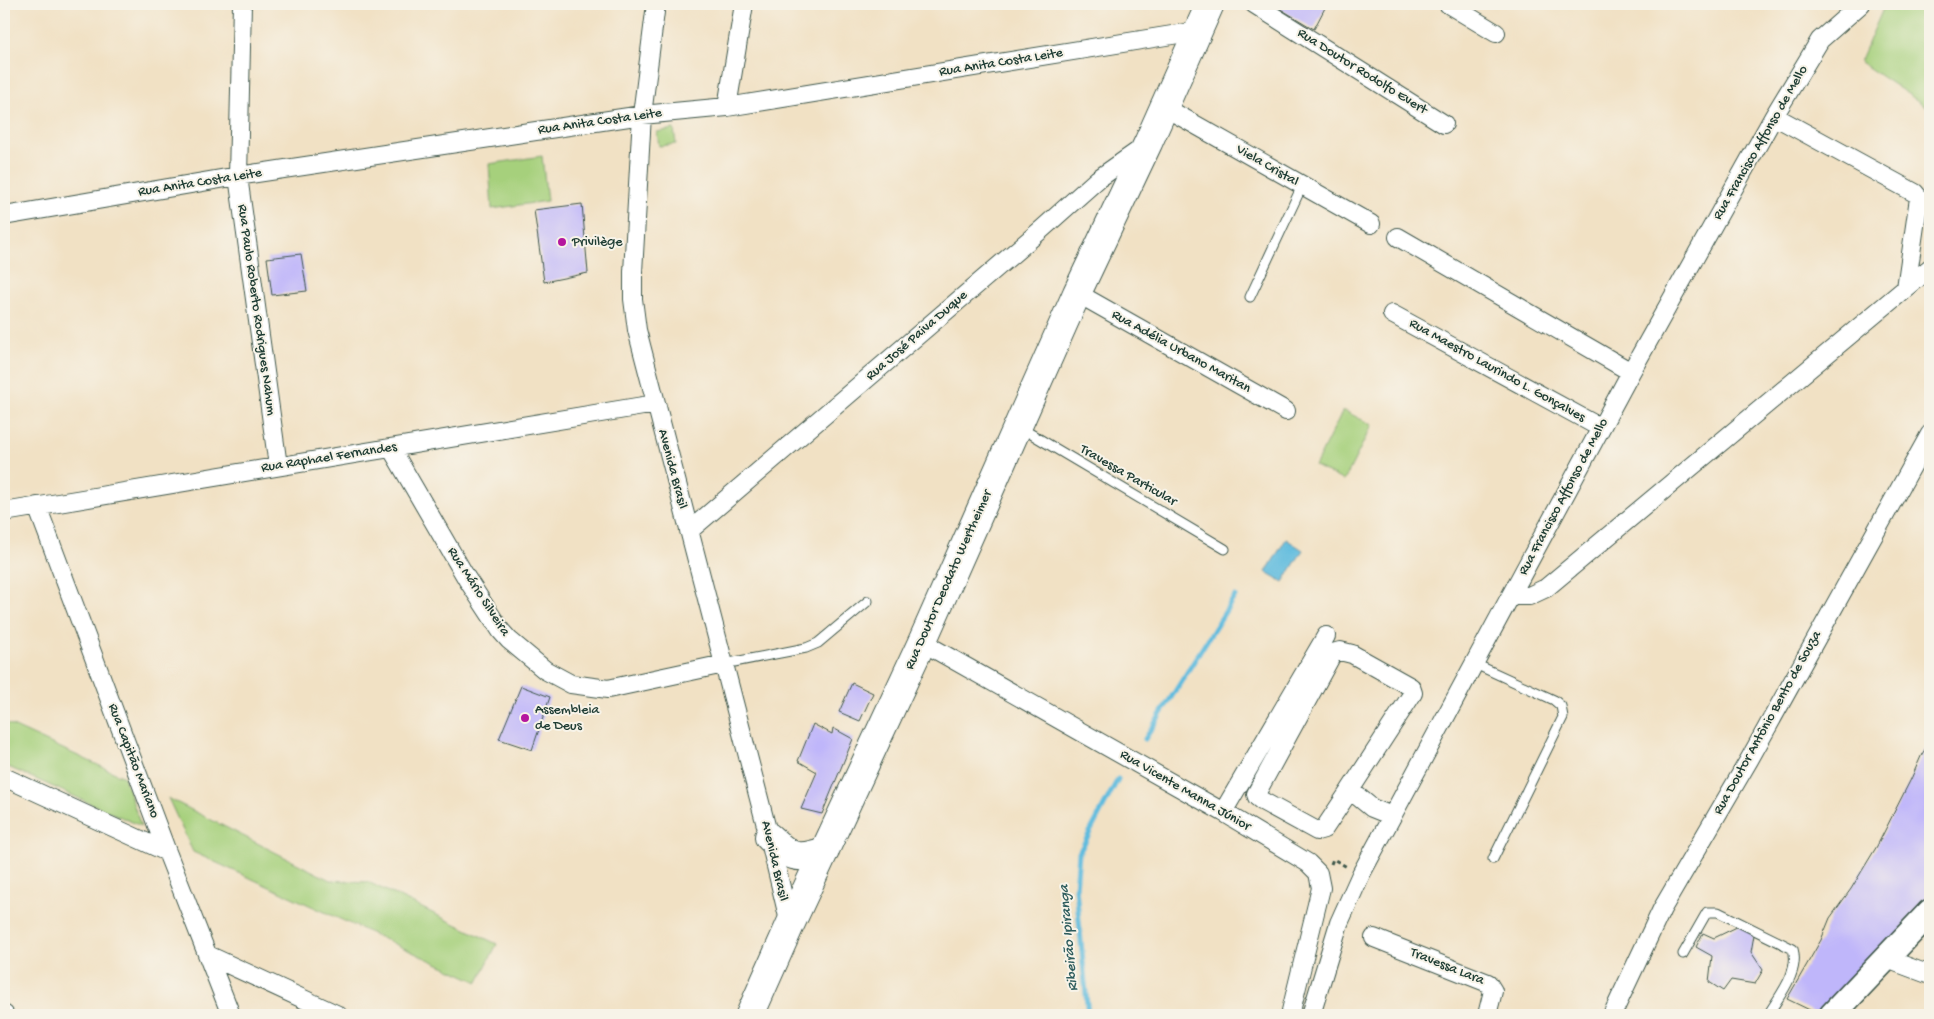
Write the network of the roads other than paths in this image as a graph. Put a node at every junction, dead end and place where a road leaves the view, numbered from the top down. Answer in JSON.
{"nodes":[{"id":1,"x":242,"y":4,"type":"edge"},
{"id":2,"x":656,"y":4,"type":"edge"},
{"id":3,"x":744,"y":4,"type":"edge"},
{"id":4,"x":1210,"y":4,"type":"edge"},
{"id":5,"x":1254,"y":4,"type":"edge"},
{"id":6,"x":1448,"y":4,"type":"edge"},
{"id":7,"x":1861,"y":4,"type":"edge"},
{"id":8,"x":1197,"y":31,"type":"junction"},
{"id":9,"x":1496,"y":33,"type":"dead end"},
{"id":10,"x":727,"y":107,"type":"junction"},
{"id":11,"x":1164,"y":107,"type":"junction"},
{"id":12,"x":642,"y":114,"type":"junction"},
{"id":13,"x":1774,"y":116,"type":"junction"},
{"id":14,"x":1444,"y":124,"type":"dead end"},
{"id":15,"x":1148,"y":143,"type":"junction"},
{"id":16,"x":238,"y":176,"type":"junction"},
{"id":17,"x":1302,"y":186,"type":"junction"},
{"id":18,"x":4,"y":216,"type":"edge"},
{"id":19,"x":1371,"y":224,"type":"dead end"},
{"id":20,"x":1398,"y":237,"type":"dead end"},
{"id":21,"x":1930,"y":268,"type":"edge"},
{"id":22,"x":1906,"y":288,"type":"junction"},
{"id":23,"x":1077,"y":293,"type":"junction"},
{"id":24,"x":1250,"y":297,"type":"dead end"},
{"id":25,"x":1392,"y":314,"type":"dead end"},
{"id":26,"x":1630,"y":372,"type":"junction"},
{"id":27,"x":655,"y":404,"type":"junction"},
{"id":28,"x":1286,"y":411,"type":"dead end"},
{"id":29,"x":1018,"y":426,"type":"junction"},
{"id":30,"x":1601,"y":428,"type":"junction"},
{"id":31,"x":1930,"y":434,"type":"edge"},
{"id":32,"x":391,"y":448,"type":"junction"},
{"id":33,"x":278,"y":466,"type":"junction"},
{"id":34,"x":37,"y":506,"type":"junction"},
{"id":35,"x":4,"y":512,"type":"edge"},
{"id":36,"x":689,"y":531,"type":"junction"},
{"id":37,"x":1225,"y":549,"type":"dead end"},
{"id":38,"x":1511,"y":596,"type":"junction"},
{"id":39,"x":868,"y":600,"type":"dead end"},
{"id":40,"x":1326,"y":636,"type":"dead end"},
{"id":41,"x":922,"y":642,"type":"junction"},
{"id":42,"x":724,"y":664,"type":"junction"},
{"id":43,"x":1474,"y":664,"type":"junction"},
{"id":44,"x":4,"y":777,"type":"edge"},
{"id":45,"x":1350,"y":790,"type":"junction"},
{"id":46,"x":1223,"y":812,"type":"junction"},
{"id":47,"x":1392,"y":816,"type":"junction"},
{"id":48,"x":769,"y":837,"type":"junction"},
{"id":49,"x":825,"y":851,"type":"junction"},
{"id":50,"x":167,"y":852,"type":"junction"},
{"id":51,"x":1493,"y":859,"type":"dead end"},
{"id":52,"x":1930,"y":912,"type":"edge"},
{"id":53,"x":790,"y":925,"type":"junction"},
{"id":54,"x":1374,"y":938,"type":"dead end"},
{"id":55,"x":1683,"y":954,"type":"dead end"},
{"id":56,"x":208,"y":955,"type":"junction"},
{"id":57,"x":1887,"y":959,"type":"junction"},
{"id":58,"x":1930,"y":975,"type":"edge"},
{"id":59,"x":231,"y":1015,"type":"edge"},
{"id":60,"x":338,"y":1015,"type":"edge"},
{"id":61,"x":750,"y":1015,"type":"edge"},
{"id":62,"x":1290,"y":1015,"type":"edge"},
{"id":63,"x":1311,"y":1015,"type":"edge"},
{"id":64,"x":1487,"y":1015,"type":"edge"},
{"id":65,"x":1612,"y":1015,"type":"edge"},
{"id":66,"x":1768,"y":1015,"type":"edge"},
{"id":67,"x":1832,"y":1015,"type":"edge"}],
"edges":[{"from":1,"to":16,"type":"street","name":"Rua Paulo Roberto Rodrigues Nahum"},
{"from":2,"to":12,"type":"street","name":"Avenida Brasil"},
{"from":3,"to":10,"type":"street"},
{"from":4,"to":8,"type":"main road","name":"Rua Doutor Deodato Wertheimer"},
{"from":5,"to":14,"type":"street","name":"Rua Doutor Rodolfo Evert"},
{"from":6,"to":9,"type":"street"},
{"from":7,"to":13,"type":"street","name":"Rua Francisco Affonso de Mello"},
{"from":8,"to":10,"type":"street","name":"Rua Anita Costa Leite"},
{"from":8,"to":11,"type":"main road","name":"Rua Doutor Deodato Wertheimer"},
{"from":10,"to":12,"type":"street","name":"Rua Anita Costa Leite"},
{"from":11,"to":15,"type":"main road","name":"Rua Doutor Deodato Wertheimer"},
{"from":11,"to":17,"type":"street","name":"Viela Cristal"},
{"from":12,"to":16,"type":"street","name":"Rua Anita Costa Leite"},
{"from":12,"to":27,"type":"street","name":"Avenida Brasil"},
{"from":13,"to":22,"type":"street"},
{"from":13,"to":26,"type":"street","name":"Rua Francisco Affonso de Mello"},
{"from":15,"to":23,"type":"main road","name":"Rua Doutor Deodato Wertheimer"},
{"from":15,"to":36,"type":"street","name":"Rua José Paiva Duque"},
{"from":16,"to":18,"type":"street","name":"Rua Anita Costa Leite"},
{"from":16,"to":33,"type":"street","name":"Rua Paulo Roberto Rodrigues Nahum"},
{"from":17,"to":19,"type":"street","name":"Viela Cristal"},
{"from":17,"to":24,"type":"lane"},
{"from":20,"to":26,"type":"street"},
{"from":21,"to":22,"type":"street"},
{"from":22,"to":38,"type":"street"},
{"from":23,"to":28,"type":"street","name":"Rua Adélia Urbano Maritan"},
{"from":23,"to":29,"type":"main road","name":"Rua Doutor Deodato Wertheimer"},
{"from":25,"to":30,"type":"street","name":"Rua Maestro Laurindo L. Gonçalves"},
{"from":26,"to":30,"type":"street","name":"Rua Francisco Affonso de Mello"},
{"from":27,"to":32,"type":"street","name":"Rua Raphael Fernandes"},
{"from":27,"to":36,"type":"street","name":"Avenida Brasil"},
{"from":29,"to":37,"type":"lane","name":"Travessa Particular"},
{"from":29,"to":41,"type":"main road","name":"Rua Doutor Deodato Wertheimer"},
{"from":30,"to":38,"type":"street","name":"Rua Francisco Affonso de Mello"},
{"from":31,"to":65,"type":"street","name":"Rua Doutor Antônio Bento de Souza"},
{"from":32,"to":33,"type":"street","name":"Rua Raphael Fernandes"},
{"from":32,"to":42,"type":"street","name":"Rua Mário Silveira"},
{"from":33,"to":34,"type":"street","name":"Rua Raphael Fernandes"},
{"from":34,"to":35,"type":"street","name":"Rua Raphael Fernandes"},
{"from":34,"to":50,"type":"street","name":"Rua Capitão Mariano"},
{"from":36,"to":42,"type":"street","name":"Avenida Brasil"},
{"from":38,"to":43,"type":"street","name":"Rua Francisco Affonso de Mello"},
{"from":39,"to":42,"type":"lane"},
{"from":40,"to":46,"type":"street"},
{"from":41,"to":46,"type":"street","name":"Rua Vicente Manna Júnior"},
{"from":41,"to":49,"type":"main road","name":"Rua Doutor Deodato Wertheimer"},
{"from":42,"to":48,"type":"street","name":"Avenida Brasil"},
{"from":43,"to":47,"type":"street","name":"Rua Francisco Affonso de Mello"},
{"from":43,"to":51,"type":"lane"},
{"from":44,"to":50,"type":"street"},
{"from":45,"to":45,"type":"street"},
{"from":45,"to":47,"type":"street"},
{"from":46,"to":62,"type":"street","name":"Rua Vicente Manna Júnior"},
{"from":47,"to":63,"type":"street","name":"Rua Francisco Affonso de Mello"},
{"from":48,"to":49,"type":"main road"},
{"from":48,"to":53,"type":"street","name":"Avenida Brasil"},
{"from":49,"to":53,"type":"main road","name":"Rua Doutor Deodato Wertheimer"},
{"from":50,"to":56,"type":"street","name":"Rua Capitão Mariano"},
{"from":52,"to":57,"type":"main road"},
{"from":53,"to":61,"type":"main road","name":"Rua Doutor Deodato Wertheimer"},
{"from":54,"to":64,"type":"street","name":"Travessa Lara"},
{"from":55,"to":66,"type":"lane"},
{"from":56,"to":59,"type":"street","name":"Rua Capitão Mariano"},
{"from":56,"to":60,"type":"street"},
{"from":57,"to":58,"type":"street"},
{"from":57,"to":67,"type":"main road"}]}
